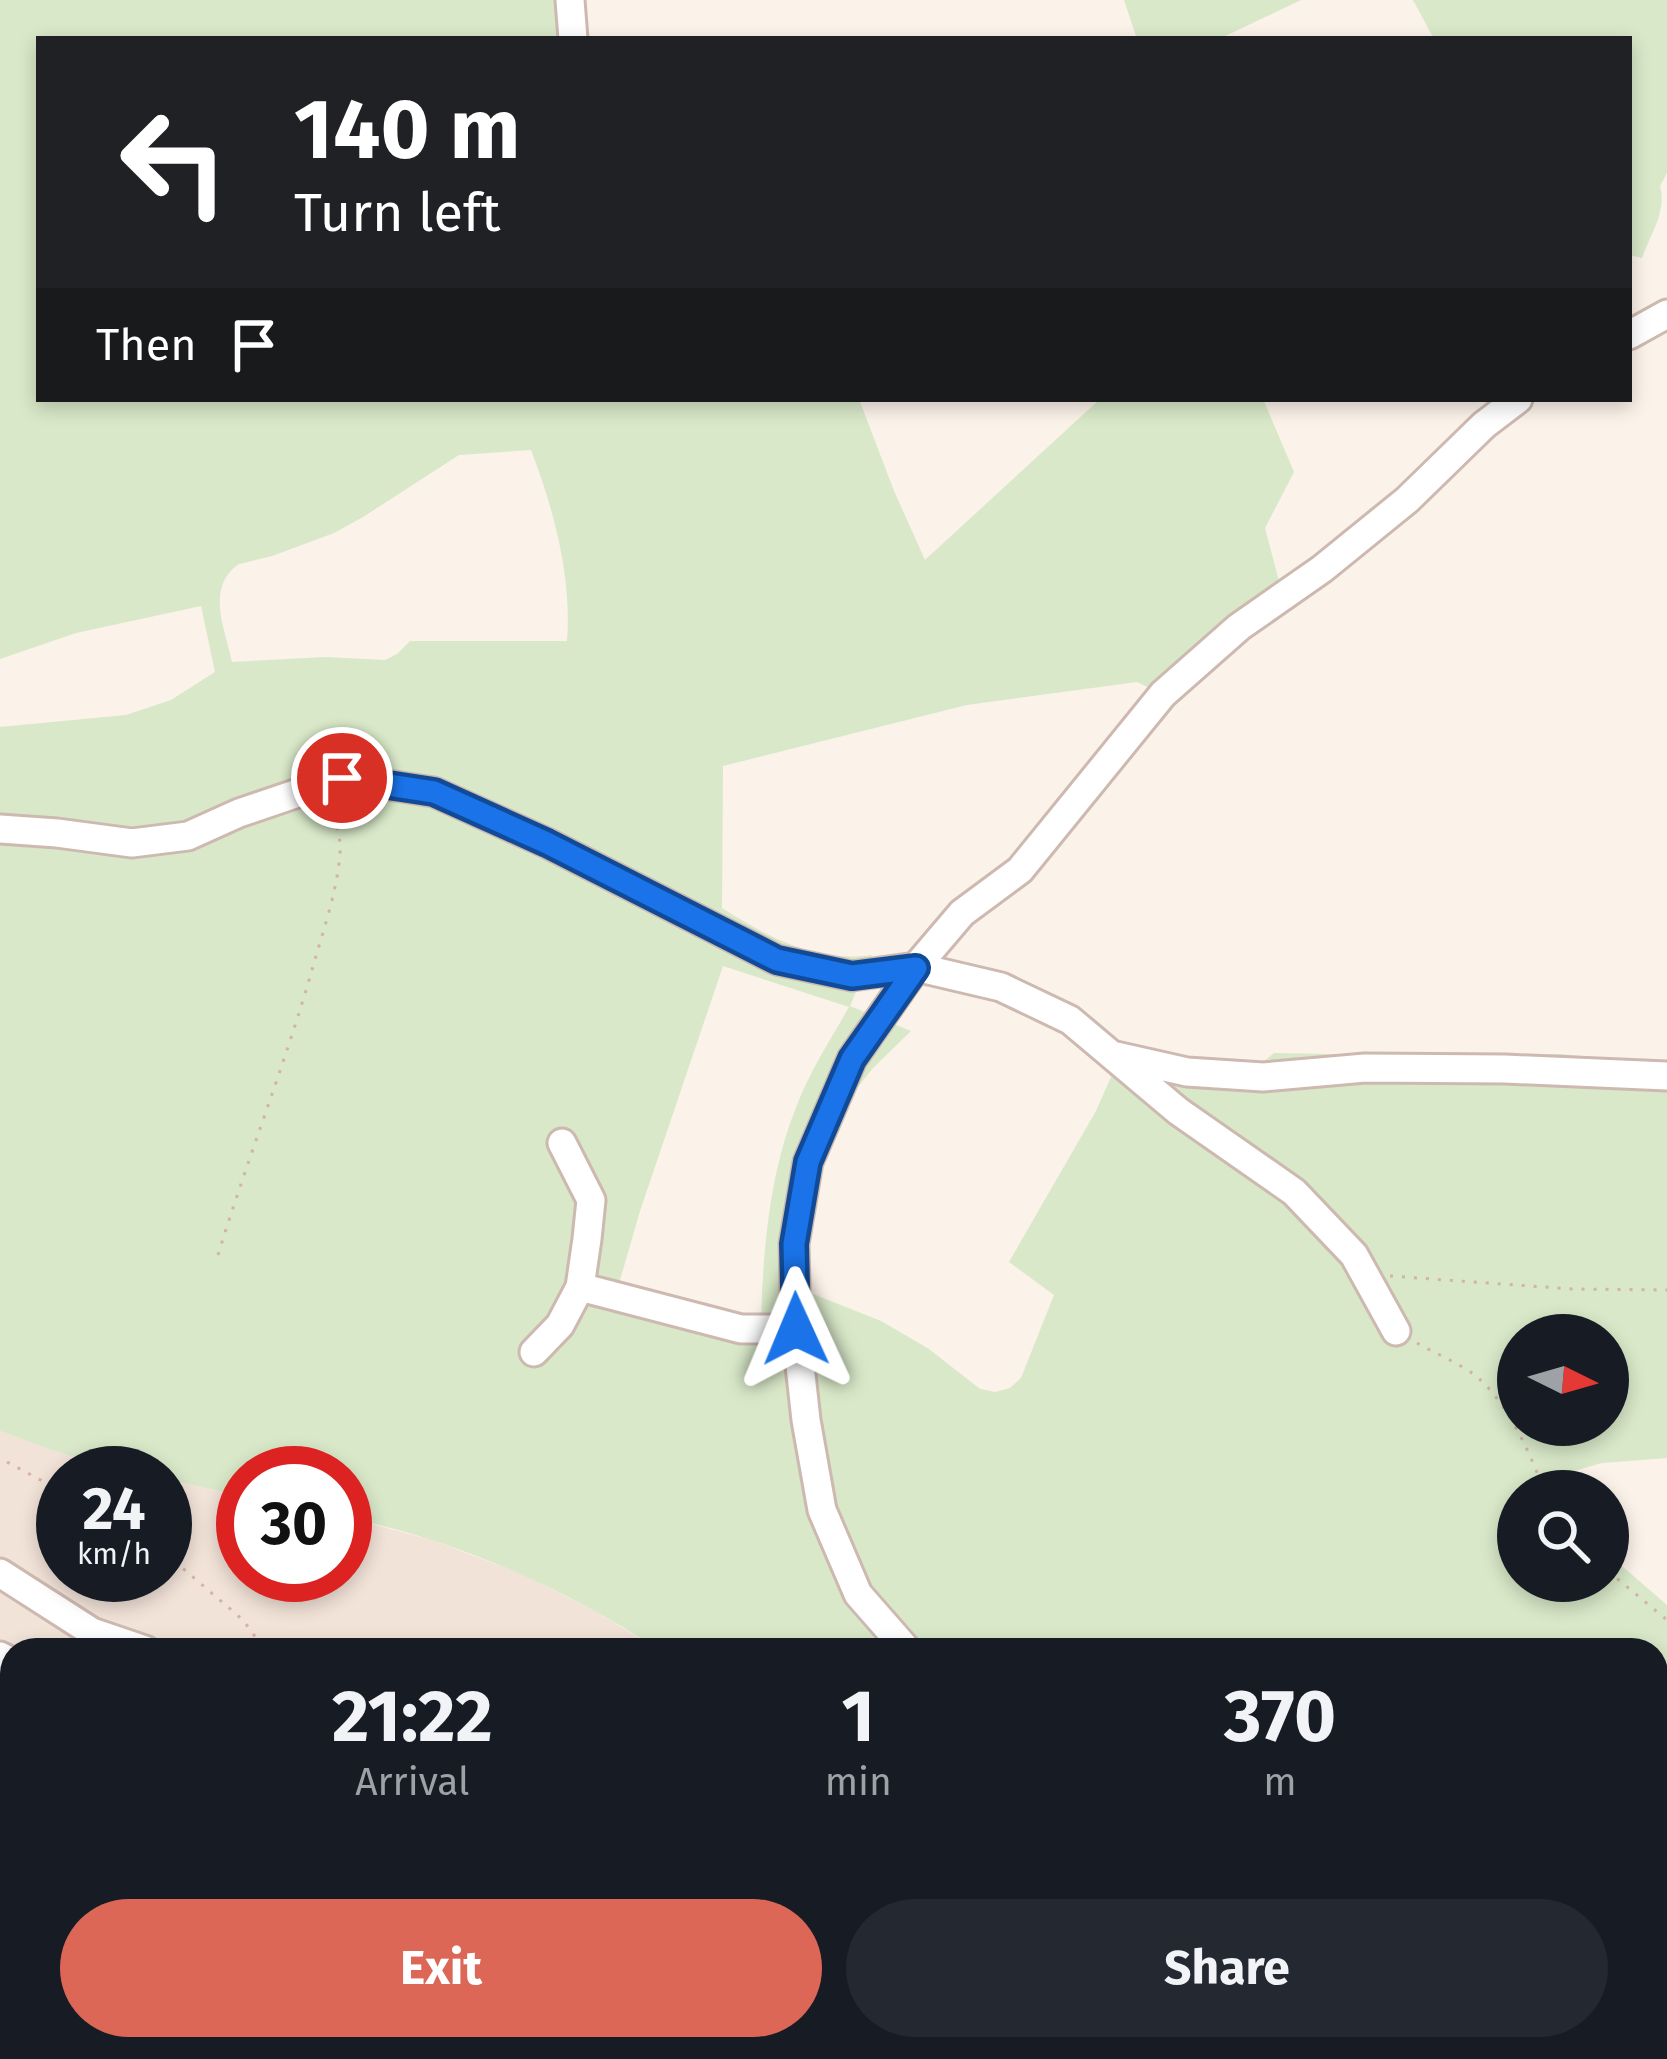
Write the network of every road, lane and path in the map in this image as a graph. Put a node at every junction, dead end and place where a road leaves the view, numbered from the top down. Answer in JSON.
{"nodes":[{"id":1,"x":570,"y":0,"type":"edge"},
{"id":2,"x":573,"y":36,"type":"edge"},
{"id":3,"x":1667,"y":314,"type":"edge"},
{"id":4,"x":1632,"y":333,"type":"edge"},
{"id":5,"x":1514,"y":402,"type":"edge"},
{"id":6,"x":311,"y":789,"type":"junction"},
{"id":7,"x":0,"y":829,"type":"edge"},
{"id":8,"x":916,"y":968,"type":"junction"},
{"id":9,"x":1112,"y":1055,"type":"junction"},
{"id":10,"x":1667,"y":1076,"type":"edge"},
{"id":11,"x":562,"y":1144,"type":"dead end"},
{"id":12,"x":218,"y":1256,"type":"dead end"},
{"id":13,"x":1365,"y":1274,"type":"junction"},
{"id":14,"x":580,"y":1287,"type":"junction"},
{"id":15,"x":1667,"y":1290,"type":"edge"},
{"id":16,"x":796,"y":1329,"type":"junction"},
{"id":17,"x":1396,"y":1331,"type":"joint"},
{"id":18,"x":534,"y":1352,"type":"dead end"},
{"id":19,"x":7,"y":1462,"type":"dead end"},
{"id":20,"x":1537,"y":1470,"type":"edge"},
{"id":21,"x":36,"y":1478,"type":"edge"},
{"id":22,"x":0,"y":1573,"type":"edge"},
{"id":23,"x":192,"y":1576,"type":"edge"},
{"id":24,"x":1629,"y":1588,"type":"edge"},
{"id":25,"x":1667,"y":1620,"type":"edge"},
{"id":26,"x":107,"y":1638,"type":"edge"},
{"id":27,"x":256,"y":1638,"type":"edge"},
{"id":28,"x":892,"y":1638,"type":"edge"}],
"edges":[{"from":1,"to":2,"type":"street"},
{"from":3,"to":4,"type":"street"},
{"from":5,"to":8,"type":"street"},
{"from":6,"to":7,"type":"street"},
{"from":6,"to":8,"type":"street"},
{"from":6,"to":12,"type":"path"},
{"from":8,"to":9,"type":"street"},
{"from":8,"to":16,"type":"street"},
{"from":9,"to":10,"type":"street"},
{"from":9,"to":13,"type":"street"},
{"from":11,"to":14,"type":"street"},
{"from":13,"to":15,"type":"path"},
{"from":13,"to":17,"type":"street"},
{"from":14,"to":16,"type":"street"},
{"from":14,"to":18,"type":"street"},
{"from":16,"to":28,"type":"street"},
{"from":17,"to":20,"type":"path"},
{"from":19,"to":21,"type":"path"},
{"from":22,"to":26,"type":"street"},
{"from":23,"to":27,"type":"path"},
{"from":24,"to":25,"type":"path"}]}
